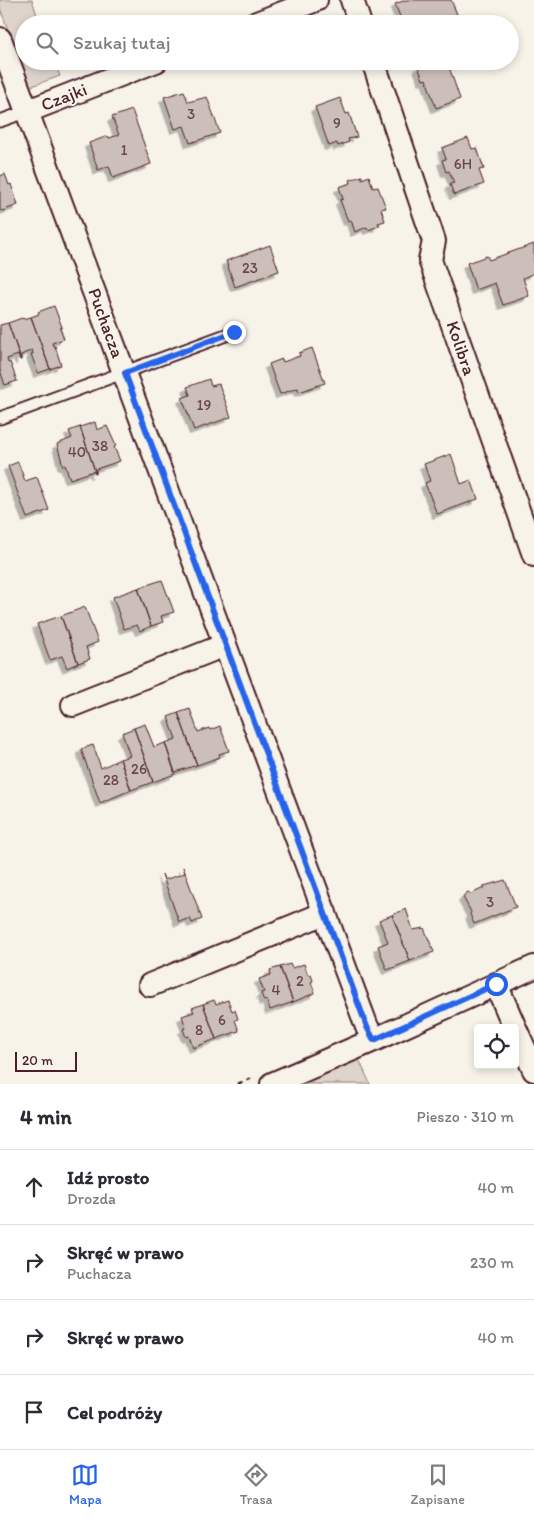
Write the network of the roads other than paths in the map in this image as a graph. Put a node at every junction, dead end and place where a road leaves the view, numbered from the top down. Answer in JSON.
{"nodes":[{"id":1,"x":316,"y":0,"type":"edge"},
{"id":2,"x":352,"y":0,"type":"edge"},
{"id":3,"x":277,"y":15,"type":"edge"},
{"id":4,"x":357,"y":15,"type":"edge"},
{"id":5,"x":0,"y":39,"type":"edge"},
{"id":6,"x":133,"y":70,"type":"edge"},
{"id":7,"x":376,"y":70,"type":"edge"},
{"id":8,"x":28,"y":111,"type":"junction"},
{"id":9,"x":0,"y":121,"type":"edge"},
{"id":10,"x":234,"y":332,"type":"dead end"},
{"id":11,"x":125,"y":373,"type":"junction"},
{"id":12,"x":0,"y":418,"type":"edge"},
{"id":13,"x":534,"y":555,"type":"edge"},
{"id":14,"x":225,"y":645,"type":"junction"},
{"id":15,"x":73,"y":705,"type":"dead end"},
{"id":16,"x":325,"y":913,"type":"junction"},
{"id":17,"x":534,"y":967,"type":"edge"},
{"id":18,"x":496,"y":984,"type":"junction"},
{"id":19,"x":150,"y":985,"type":"dead end"},
{"id":20,"x":513,"y":1024,"type":"edge"},
{"id":21,"x":519,"y":1037,"type":"edge"},
{"id":22,"x":374,"y":1040,"type":"junction"},
{"id":23,"x":534,"y":1070,"type":"edge"},
{"id":24,"x":272,"y":1084,"type":"edge"}],
"edges":[{"from":1,"to":3,"type":"street"},
{"from":2,"to":4,"type":"street"},
{"from":5,"to":8,"type":"street","name":"Puchacza"},
{"from":6,"to":8,"type":"street","name":"Czajki"},
{"from":7,"to":13,"type":"street","name":"Kolibra"},
{"from":8,"to":9,"type":"lane","name":"Czajki"},
{"from":8,"to":11,"type":"street","name":"Puchacza"},
{"from":10,"to":11,"type":"lane"},
{"from":11,"to":12,"type":"lane"},
{"from":11,"to":14,"type":"street","name":"Puchacza"},
{"from":14,"to":15,"type":"street"},
{"from":14,"to":16,"type":"street","name":"Puchacza"},
{"from":16,"to":19,"type":"street"},
{"from":16,"to":22,"type":"street","name":"Puchacza"},
{"from":17,"to":18,"type":"street"},
{"from":18,"to":20,"type":"street"},
{"from":18,"to":22,"type":"street"},
{"from":21,"to":23,"type":"street"},
{"from":22,"to":24,"type":"street"}]}
